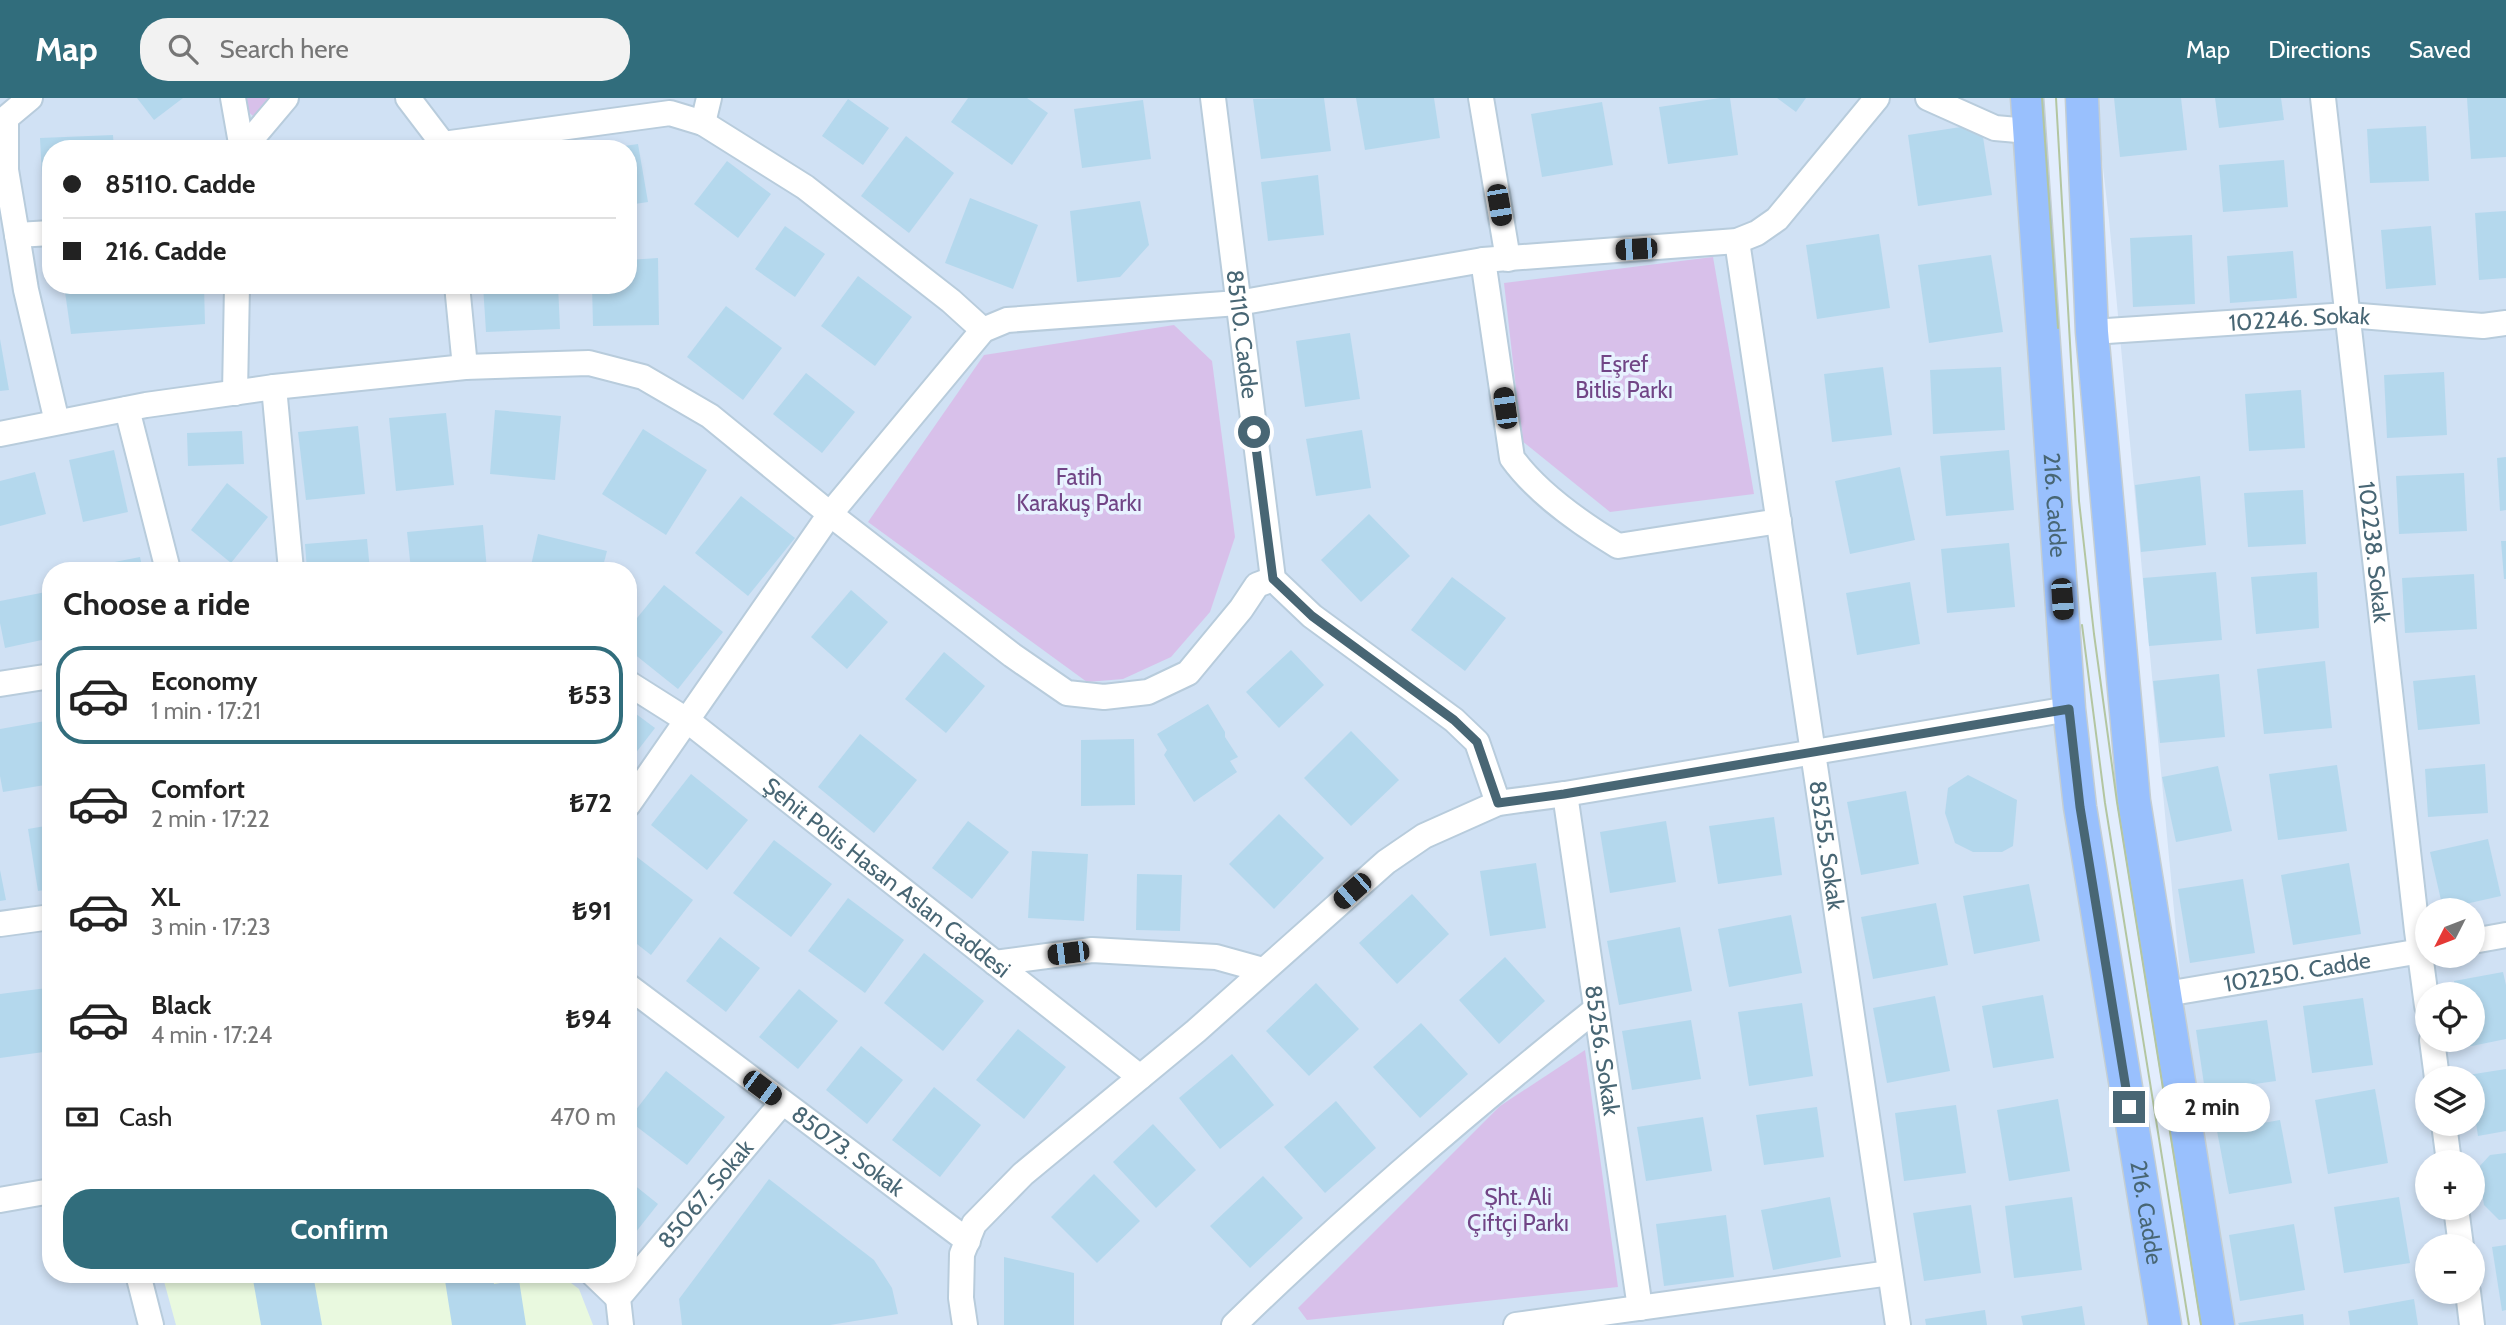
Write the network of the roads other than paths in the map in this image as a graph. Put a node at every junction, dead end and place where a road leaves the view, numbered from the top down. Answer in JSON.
{"nodes":[{"id":1,"x":30,"y":98,"type":"edge"},
{"id":2,"x":233,"y":98,"type":"edge"},
{"id":3,"x":286,"y":98,"type":"edge"},
{"id":4,"x":408,"y":98,"type":"edge"},
{"id":5,"x":709,"y":98,"type":"edge"},
{"id":6,"x":1213,"y":98,"type":"edge"},
{"id":7,"x":1481,"y":98,"type":"edge"},
{"id":8,"x":1877,"y":98,"type":"edge"},
{"id":9,"x":1928,"y":98,"type":"edge"},
{"id":10,"x":2027,"y":98,"type":"edge"},
{"id":11,"x":2082,"y":98,"type":"edge"},
{"id":12,"x":2323,"y":98,"type":"edge"},
{"id":13,"x":3,"y":114,"type":"edge"},
{"id":14,"x":703,"y":123,"type":"junction"},
{"id":15,"x":2029,"y":131,"type":"junction"},
{"id":16,"x":241,"y":140,"type":"edge"},
{"id":17,"x":251,"y":140,"type":"edge"},
{"id":18,"x":438,"y":140,"type":"edge"},
{"id":19,"x":490,"y":140,"type":"edge"},
{"id":20,"x":42,"y":234,"type":"edge"},
{"id":21,"x":17,"y":235,"type":"junction"},
{"id":22,"x":1737,"y":241,"type":"junction"},
{"id":23,"x":1508,"y":258,"type":"junction"},
{"id":24,"x":1483,"y":260,"type":"junction"},
{"id":25,"x":237,"y":294,"type":"edge"},
{"id":26,"x":458,"y":294,"type":"edge"},
{"id":27,"x":1238,"y":303,"type":"junction"},
{"id":28,"x":2348,"y":315,"type":"junction"},
{"id":29,"x":2506,"y":323,"type":"edge"},
{"id":30,"x":983,"y":330,"type":"junction"},
{"id":31,"x":2092,"y":332,"type":"junction"},
{"id":32,"x":465,"y":367,"type":"junction"},
{"id":33,"x":274,"y":387,"type":"junction"},
{"id":34,"x":235,"y":393,"type":"junction"},
{"id":35,"x":127,"y":409,"type":"junction"},
{"id":36,"x":57,"y":422,"type":"junction"},
{"id":37,"x":0,"y":434,"type":"edge"},
{"id":38,"x":830,"y":514,"type":"junction"},
{"id":39,"x":1779,"y":521,"type":"junction"},
{"id":40,"x":167,"y":562,"type":"edge"},
{"id":41,"x":290,"y":562,"type":"edge"},
{"id":42,"x":1273,"y":579,"type":"junction"},
{"id":43,"x":42,"y":677,"type":"edge"},
{"id":44,"x":0,"y":684,"type":"edge"},
{"id":45,"x":637,"y":689,"type":"edge"},
{"id":46,"x":2069,"y":709,"type":"junction"},
{"id":47,"x":688,"y":721,"type":"junction"},
{"id":48,"x":1814,"y":752,"type":"junction"},
{"id":49,"x":637,"y":792,"type":"edge"},
{"id":50,"x":1564,"y":794,"type":"junction"},
{"id":51,"x":1498,"y":803,"type":"junction"},
{"id":52,"x":2417,"y":898,"type":"edge"},
{"id":53,"x":42,"y":918,"type":"edge"},
{"id":54,"x":0,"y":924,"type":"edge"},
{"id":55,"x":2506,"y":935,"type":"edge"},
{"id":56,"x":2485,"y":939,"type":"edge"},
{"id":57,"x":2415,"y":952,"type":"edge"},
{"id":58,"x":995,"y":963,"type":"junction"},
{"id":59,"x":1264,"y":970,"type":"junction"},
{"id":60,"x":637,"y":993,"type":"edge"},
{"id":61,"x":2166,"y":995,"type":"junction"},
{"id":62,"x":1596,"y":1009,"type":"junction"},
{"id":63,"x":1140,"y":1077,"type":"junction"},
{"id":64,"x":782,"y":1102,"type":"junction"},
{"id":65,"x":42,"y":1193,"type":"edge"},
{"id":66,"x":0,"y":1200,"type":"edge"},
{"id":67,"x":968,"y":1241,"type":"junction"},
{"id":68,"x":1890,"y":1273,"type":"junction"},
{"id":69,"x":637,"y":1275,"type":"edge"},
{"id":70,"x":140,"y":1283,"type":"edge"},
{"id":71,"x":602,"y":1283,"type":"edge"},
{"id":72,"x":631,"y":1283,"type":"edge"},
{"id":73,"x":618,"y":1298,"type":"junction"},
{"id":74,"x":2469,"y":1304,"type":"edge"},
{"id":75,"x":1640,"y":1308,"type":"junction"},
{"id":76,"x":151,"y":1325,"type":"edge"},
{"id":77,"x":621,"y":1325,"type":"edge"},
{"id":78,"x":965,"y":1325,"type":"edge"},
{"id":79,"x":1234,"y":1325,"type":"edge"},
{"id":80,"x":1516,"y":1325,"type":"edge"},
{"id":81,"x":1898,"y":1325,"type":"edge"},
{"id":82,"x":2165,"y":1325,"type":"edge"},
{"id":83,"x":2218,"y":1325,"type":"edge"},
{"id":84,"x":2472,"y":1325,"type":"edge"}],
"edges":[{"from":1,"to":13,"type":"street"},
{"from":2,"to":16,"type":"street"},
{"from":3,"to":17,"type":"street"},
{"from":4,"to":18,"type":"street"},
{"from":5,"to":14,"type":"street"},
{"from":6,"to":27,"type":"street","name":"85110. Cadde"},
{"from":7,"to":23,"type":"street"},
{"from":8,"to":22,"type":"street"},
{"from":9,"to":15,"type":"street"},
{"from":10,"to":15,"type":"main road","name":"216. Cadde"},
{"from":11,"to":31,"type":"main road"},
{"from":12,"to":28,"type":"street","name":"102238. Sokak"},
{"from":13,"to":21,"type":"street"},
{"from":14,"to":19,"type":"street"},
{"from":14,"to":30,"type":"street"},
{"from":15,"to":46,"type":"main road","name":"216. Cadde"},
{"from":20,"to":21,"type":"street"},
{"from":21,"to":36,"type":"street"},
{"from":22,"to":23,"type":"street"},
{"from":22,"to":39,"type":"street","name":"85255. Sokak"},
{"from":23,"to":24,"type":"street"},
{"from":24,"to":27,"type":"street"},
{"from":24,"to":39,"type":"street"},
{"from":25,"to":34,"type":"street"},
{"from":26,"to":32,"type":"street"},
{"from":27,"to":30,"type":"street"},
{"from":27,"to":42,"type":"street","name":"85110. Cadde"},
{"from":28,"to":29,"type":"street","name":"102246. Sokak"},
{"from":28,"to":31,"type":"street","name":"102246. Sokak"},
{"from":28,"to":52,"type":"street","name":"102238. Sokak"},
{"from":30,"to":38,"type":"street"},
{"from":31,"to":61,"type":"main road"},
{"from":32,"to":33,"type":"street"},
{"from":32,"to":38,"type":"street"},
{"from":33,"to":34,"type":"street"},
{"from":33,"to":41,"type":"street"},
{"from":34,"to":35,"type":"street"},
{"from":35,"to":36,"type":"street"},
{"from":35,"to":40,"type":"street"},
{"from":36,"to":37,"type":"street"},
{"from":38,"to":42,"type":"street"},
{"from":38,"to":47,"type":"street"},
{"from":39,"to":48,"type":"street","name":"85255. Sokak"},
{"from":42,"to":51,"type":"street"},
{"from":43,"to":44,"type":"street"},
{"from":45,"to":47,"type":"street","name":"Şehit Polis Hasan Aslan Caddesi"},
{"from":46,"to":48,"type":"street"},
{"from":46,"to":82,"type":"main road","name":"216. Cadde"},
{"from":47,"to":49,"type":"street"},
{"from":47,"to":58,"type":"street","name":"Şehit Polis Hasan Aslan Caddesi"},
{"from":48,"to":50,"type":"street"},
{"from":48,"to":68,"type":"street","name":"85255. Sokak"},
{"from":50,"to":51,"type":"street"},
{"from":50,"to":62,"type":"street","name":"85256. Sokak"},
{"from":51,"to":59,"type":"street"},
{"from":53,"to":54,"type":"street"},
{"from":55,"to":56,"type":"street"},
{"from":57,"to":61,"type":"street","name":"102250. Cadde"},
{"from":58,"to":59,"type":"street"},
{"from":58,"to":63,"type":"street","name":"Şehit Polis Hasan Aslan Caddesi"},
{"from":59,"to":63,"type":"street"},
{"from":60,"to":64,"type":"street","name":"85073. Sokak"},
{"from":61,"to":83,"type":"main road"},
{"from":62,"to":75,"type":"street","name":"85256. Sokak"},
{"from":62,"to":79,"type":"street"},
{"from":63,"to":67,"type":"street"},
{"from":64,"to":67,"type":"street","name":"85073. Sokak"},
{"from":64,"to":69,"type":"street","name":"85067. Sokak"},
{"from":65,"to":66,"type":"street"},
{"from":67,"to":78,"type":"street"},
{"from":68,"to":75,"type":"street"},
{"from":68,"to":81,"type":"street","name":"85255. Sokak"},
{"from":70,"to":76,"type":"street"},
{"from":71,"to":73,"type":"street"},
{"from":72,"to":73,"type":"street","name":"85067. Sokak"},
{"from":73,"to":77,"type":"street"},
{"from":74,"to":84,"type":"street"},
{"from":75,"to":80,"type":"street"}]}
